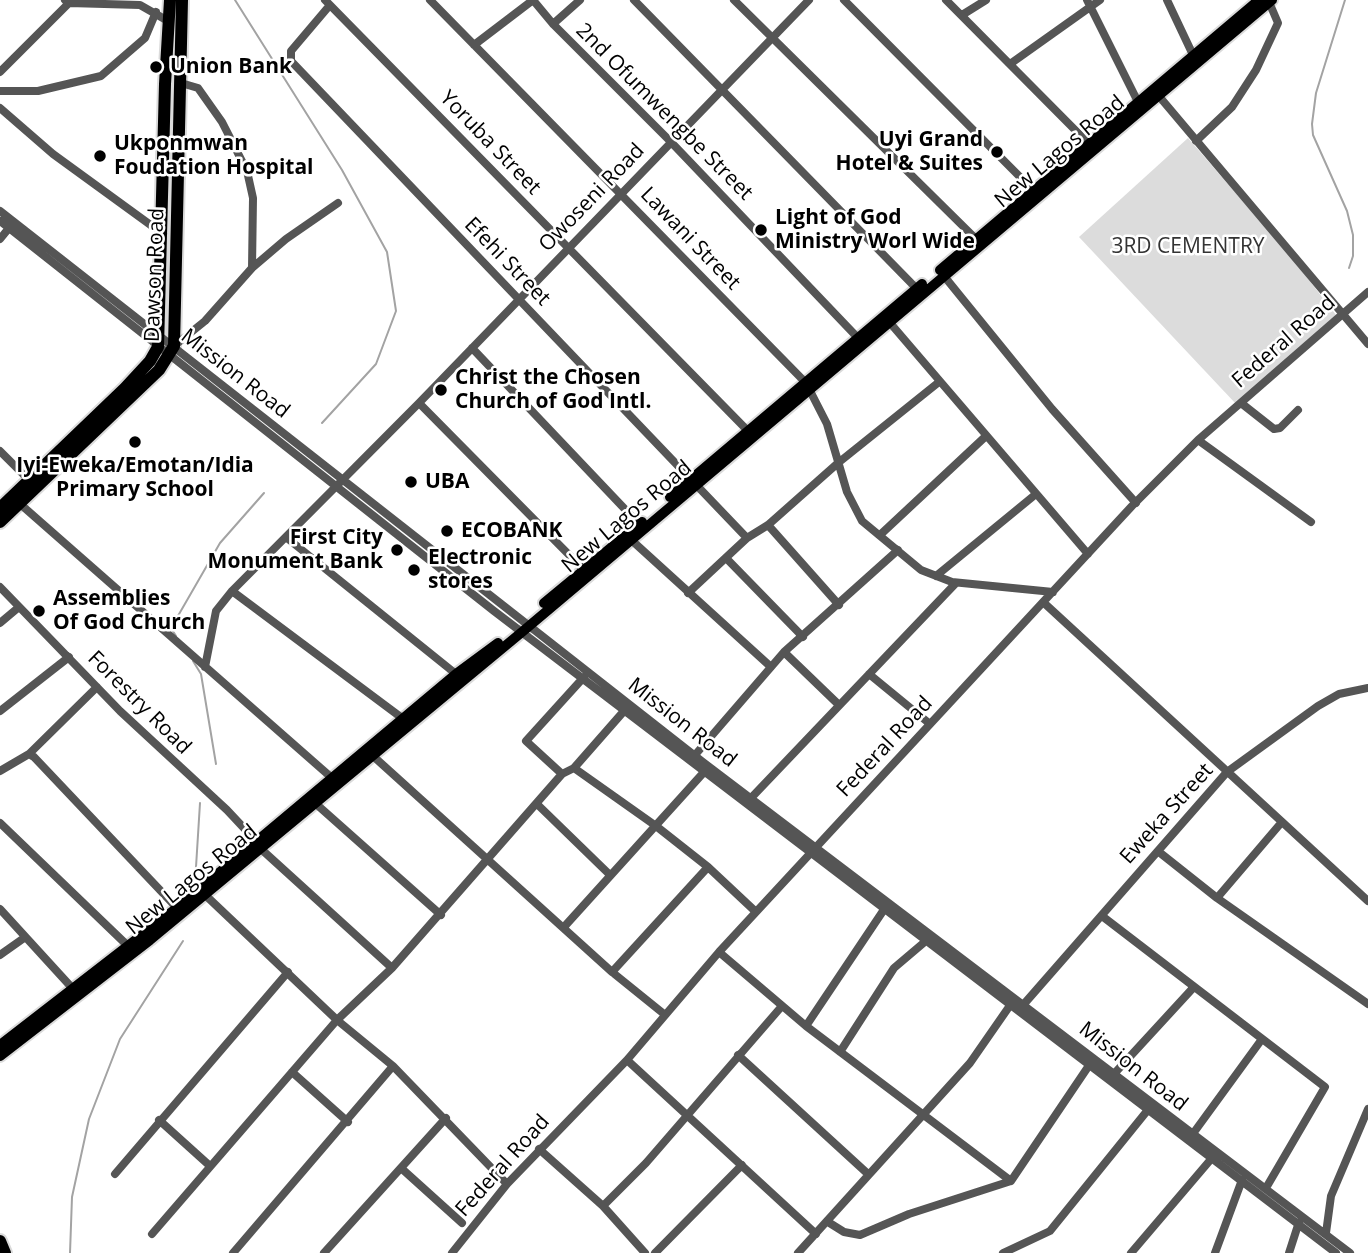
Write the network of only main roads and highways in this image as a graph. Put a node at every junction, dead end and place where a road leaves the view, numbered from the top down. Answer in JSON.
{"nodes":[{"id":1,"x":170,"y":0,"type":"edge"},
{"id":2,"x":182,"y":0,"type":"edge"},
{"id":3,"x":1267,"y":1,"type":"edge"},
{"id":4,"x":808,"y":387,"type":"junction"},
{"id":5,"x":694,"y":481,"type":"junction"},
{"id":6,"x":0,"y":508,"type":"edge"},
{"id":7,"x":0,"y":522,"type":"edge"},
{"id":8,"x":629,"y":537,"type":"junction"},
{"id":9,"x":523,"y":628,"type":"junction"},
{"id":10,"x":258,"y":845,"type":"junction"},
{"id":11,"x":202,"y":891,"type":"junction"},
{"id":12,"x":0,"y":1045,"type":"edge"},
{"id":13,"x":0,"y":1055,"type":"edge"},
{"id":14,"x":0,"y":1241,"type":"edge"},
{"id":15,"x":5,"y":1253,"type":"edge"}],
"edges":[{"from":1,"to":6,"type":"highway","name":"Dawson Road"},
{"from":2,"to":7,"type":"highway","name":"Dawson Road"},
{"from":3,"to":4,"type":"main road","name":"New Lagos Road"},
{"from":3,"to":4,"type":"main road","name":"New Lagos Road"},
{"from":4,"to":5,"type":"main road","name":"New Lagos Road"},
{"from":4,"to":5,"type":"main road","name":"New Lagos Road"},
{"from":5,"to":8,"type":"main road","name":"New Lagos Road"},
{"from":5,"to":8,"type":"main road","name":"New Lagos Road"},
{"from":8,"to":9,"type":"main road","name":"New Lagos Road"},
{"from":9,"to":10,"type":"main road","name":"New Lagos Road"},
{"from":9,"to":10,"type":"main road","name":"New Lagos Road"},
{"from":10,"to":11,"type":"main road","name":"New Lagos Road"},
{"from":11,"to":12,"type":"main road","name":"New Lagos Road"},
{"from":11,"to":13,"type":"main road","name":"New Lagos Road"},
{"from":14,"to":15,"type":"highway"}]}
